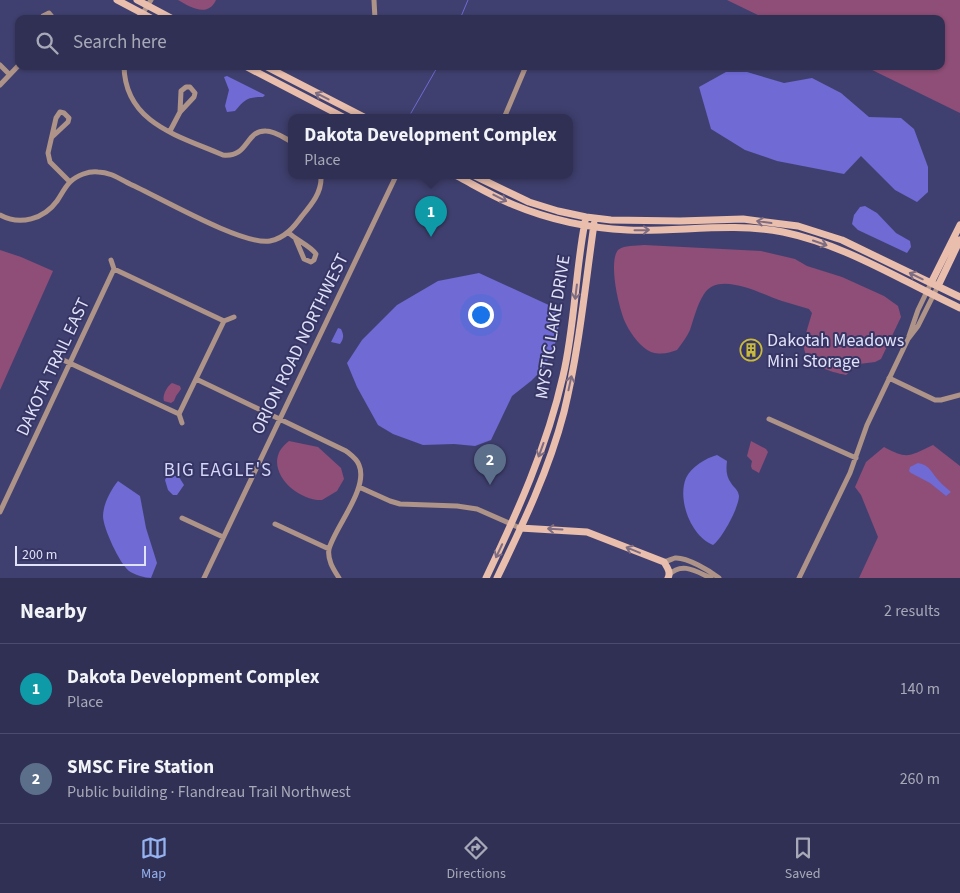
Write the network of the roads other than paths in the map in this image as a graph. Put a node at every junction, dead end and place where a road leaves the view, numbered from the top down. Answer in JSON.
{"nodes":[{"id":1,"x":117,"y":0,"type":"edge"},
{"id":2,"x":137,"y":0,"type":"edge"},
{"id":3,"x":374,"y":0,"type":"edge"},
{"id":4,"x":149,"y":3,"type":"edge"},
{"id":5,"x":141,"y":15,"type":"edge"},
{"id":6,"x":143,"y":15,"type":"edge"},
{"id":7,"x":167,"y":15,"type":"edge"},
{"id":8,"x":375,"y":15,"type":"edge"},
{"id":9,"x":0,"y":65,"type":"edge"},
{"id":10,"x":15,"y":69,"type":"edge"},
{"id":11,"x":124,"y":70,"type":"edge"},
{"id":12,"x":253,"y":70,"type":"edge"},
{"id":13,"x":272,"y":70,"type":"edge"},
{"id":14,"x":524,"y":70,"type":"edge"},
{"id":15,"x":9,"y":74,"type":"junction"},
{"id":16,"x":0,"y":85,"type":"edge"},
{"id":17,"x":180,"y":112,"type":"junction"},
{"id":18,"x":337,"y":114,"type":"edge"},
{"id":19,"x":358,"y":114,"type":"edge"},
{"id":20,"x":506,"y":114,"type":"edge"},
{"id":21,"x":170,"y":131,"type":"junction"},
{"id":22,"x":52,"y":137,"type":"junction"},
{"id":23,"x":288,"y":140,"type":"edge"},
{"id":24,"x":321,"y":179,"type":"edge"},
{"id":25,"x":395,"y":179,"type":"edge"},
{"id":26,"x":463,"y":179,"type":"edge"},
{"id":27,"x":481,"y":179,"type":"edge"},
{"id":28,"x":70,"y":182,"type":"junction"},
{"id":29,"x":0,"y":215,"type":"edge"},
{"id":30,"x":586,"y":217,"type":"junction"},
{"id":31,"x":595,"y":218,"type":"junction"},
{"id":32,"x":960,"y":225,"type":"edge"},
{"id":33,"x":585,"y":226,"type":"junction"},
{"id":34,"x":594,"y":227,"type":"junction"},
{"id":35,"x":288,"y":233,"type":"junction"},
{"id":36,"x":296,"y":240,"type":"junction"},
{"id":37,"x":960,"y":240,"type":"edge"},
{"id":38,"x":111,"y":260,"type":"dead end"},
{"id":39,"x":114,"y":268,"type":"junction"},
{"id":40,"x":934,"y":285,"type":"junction"},
{"id":41,"x":930,"y":293,"type":"junction"},
{"id":42,"x":960,"y":297,"type":"edge"},
{"id":43,"x":960,"y":308,"type":"edge"},
{"id":44,"x":234,"y":317,"type":"dead end"},
{"id":45,"x":224,"y":321,"type":"junction"},
{"id":46,"x":61,"y":359,"type":"dead end"},
{"id":47,"x":69,"y":363,"type":"junction"},
{"id":48,"x":196,"y":378,"type":"junction"},
{"id":49,"x":889,"y":378,"type":"junction"},
{"id":50,"x":960,"y":395,"type":"edge"},
{"id":51,"x":179,"y":414,"type":"junction"},
{"id":52,"x":280,"y":419,"type":"junction"},
{"id":53,"x":769,"y":419,"type":"dead end"},
{"id":54,"x":182,"y":423,"type":"dead end"},
{"id":55,"x":856,"y":458,"type":"junction"},
{"id":56,"x":359,"y":486,"type":"junction"},
{"id":57,"x":0,"y":512,"type":"edge"},
{"id":58,"x":182,"y":518,"type":"dead end"},
{"id":59,"x":275,"y":524,"type":"dead end"},
{"id":60,"x":512,"y":524,"type":"junction"},
{"id":61,"x":520,"y":528,"type":"junction"},
{"id":62,"x":223,"y":537,"type":"junction"},
{"id":63,"x":329,"y":549,"type":"junction"},
{"id":64,"x":664,"y":562,"type":"junction"},
{"id":65,"x":669,"y":577,"type":"edge"},
{"id":66,"x":204,"y":578,"type":"edge"},
{"id":67,"x":339,"y":578,"type":"edge"},
{"id":68,"x":486,"y":578,"type":"edge"},
{"id":69,"x":497,"y":578,"type":"edge"},
{"id":70,"x":712,"y":578,"type":"edge"},
{"id":71,"x":719,"y":578,"type":"edge"},
{"id":72,"x":799,"y":578,"type":"edge"}],
"edges":[{"from":1,"to":5,"type":"street"},
{"from":2,"to":4,"type":"street"},
{"from":3,"to":8,"type":"street"},
{"from":4,"to":6,"type":"street"},
{"from":4,"to":7,"type":"street"},
{"from":9,"to":15,"type":"street"},
{"from":10,"to":15,"type":"street"},
{"from":11,"to":21,"type":"street"},
{"from":12,"to":18,"type":"street"},
{"from":19,"to":13,"type":"street","one_way":true},
{"from":14,"to":20,"type":"street"},
{"from":15,"to":16,"type":"street"},
{"from":17,"to":17,"type":"street"},
{"from":17,"to":21,"type":"street"},
{"from":21,"to":23,"type":"street"},
{"from":22,"to":22,"type":"street"},
{"from":22,"to":28,"type":"street"},
{"from":24,"to":35,"type":"street"},
{"from":25,"to":52,"type":"street","name":"ORION ROAD NORTHWEST"},
{"from":26,"to":33,"type":"street","one_way":true},
{"from":27,"to":30,"type":"street"},
{"from":28,"to":29,"type":"street"},
{"from":28,"to":35,"type":"street"},
{"from":30,"to":31,"type":"street"},
{"from":30,"to":33,"type":"street","name":"MYSTIC LAKE DRIVE"},
{"from":31,"to":34,"type":"street","name":"MYSTIC LAKE DRIVE"},
{"from":40,"to":31,"type":"street","one_way":true},
{"from":32,"to":40,"type":"street"},
{"from":33,"to":34,"type":"street"},
{"from":33,"to":60,"type":"street","name":"MYSTIC LAKE DRIVE","one_way":true},
{"from":34,"to":41,"type":"street","one_way":true},
{"from":61,"to":34,"type":"street","name":"MYSTIC LAKE DRIVE","one_way":true},
{"from":35,"to":36,"type":"street"},
{"from":36,"to":36,"type":"street"},
{"from":37,"to":40,"type":"street"},
{"from":38,"to":39,"type":"street"},
{"from":39,"to":45,"type":"street"},
{"from":39,"to":47,"type":"street","name":"DAKOTA TRAIL EAST"},
{"from":40,"to":41,"type":"street"},
{"from":40,"to":42,"type":"street"},
{"from":41,"to":43,"type":"street"},
{"from":41,"to":49,"type":"street"},
{"from":44,"to":45,"type":"street"},
{"from":45,"to":48,"type":"street"},
{"from":46,"to":47,"type":"street"},
{"from":47,"to":51,"type":"street"},
{"from":47,"to":57,"type":"street","name":"DAKOTA TRAIL EAST"},
{"from":48,"to":51,"type":"street"},
{"from":48,"to":52,"type":"street"},
{"from":49,"to":50,"type":"street"},
{"from":49,"to":55,"type":"street"},
{"from":51,"to":54,"type":"street"},
{"from":52,"to":56,"type":"street"},
{"from":52,"to":62,"type":"street","name":"ORION ROAD NORTHWEST"},
{"from":53,"to":55,"type":"street"},
{"from":55,"to":72,"type":"street"},
{"from":56,"to":60,"type":"street"},
{"from":56,"to":63,"type":"street"},
{"from":58,"to":62,"type":"street"},
{"from":59,"to":63,"type":"street"},
{"from":60,"to":61,"type":"street"},
{"from":60,"to":68,"type":"street","name":"MYSTIC LAKE DRIVE","one_way":true},
{"from":64,"to":61,"type":"street","one_way":true},
{"from":61,"to":69,"type":"street","name":"MYSTIC LAKE DRIVE"},
{"from":62,"to":66,"type":"street","name":"ORION ROAD NORTHWEST"},
{"from":63,"to":67,"type":"street"},
{"from":64,"to":65,"type":"street"},
{"from":64,"to":71,"type":"street"},
{"from":65,"to":70,"type":"street"}]}
